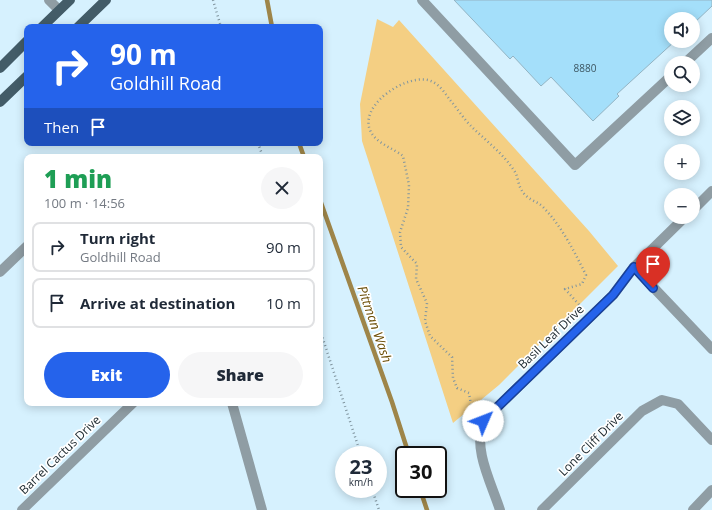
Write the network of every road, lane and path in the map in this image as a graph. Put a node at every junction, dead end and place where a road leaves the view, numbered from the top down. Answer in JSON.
{"nodes":[{"id":1,"x":49,"y":0,"type":"edge"},
{"id":2,"x":70,"y":0,"type":"edge"},
{"id":3,"x":106,"y":0,"type":"edge"},
{"id":4,"x":213,"y":0,"type":"edge"},
{"id":5,"x":422,"y":0,"type":"edge"},
{"id":6,"x":59,"y":10,"type":"junction"},
{"id":7,"x":45,"y":24,"type":"edge"},
{"id":8,"x":81,"y":24,"type":"edge"},
{"id":9,"x":220,"y":24,"type":"edge"},
{"id":10,"x":712,"y":38,"type":"edge"},
{"id":11,"x":24,"y":44,"type":"edge"},
{"id":12,"x":693,"y":56,"type":"edge"},
{"id":13,"x":0,"y":68,"type":"edge"},
{"id":14,"x":24,"y":79,"type":"edge"},
{"id":15,"x":664,"y":82,"type":"edge"},
{"id":16,"x":0,"y":102,"type":"edge"},
{"id":17,"x":712,"y":191,"type":"edge"},
{"id":18,"x":700,"y":203,"type":"edge"},
{"id":19,"x":678,"y":224,"type":"edge"},
{"id":20,"x":24,"y":249,"type":"edge"},
{"id":21,"x":634,"y":267,"type":"junction"},
{"id":22,"x":0,"y":272,"type":"edge"},
{"id":23,"x":590,"y":317,"type":"junction"},
{"id":24,"x":323,"y":339,"type":"edge"},
{"id":25,"x":712,"y":349,"type":"edge"},
{"id":26,"x":130,"y":406,"type":"edge"},
{"id":27,"x":233,"y":406,"type":"edge"},
{"id":28,"x":483,"y":421,"type":"junction"},
{"id":29,"x":712,"y":440,"type":"edge"},
{"id":30,"x":358,"y":446,"type":"edge"},
{"id":31,"x":712,"y":490,"type":"edge"},
{"id":32,"x":375,"y":498,"type":"edge"},
{"id":33,"x":22,"y":510,"type":"edge"},
{"id":34,"x":262,"y":510,"type":"edge"},
{"id":35,"x":379,"y":510,"type":"edge"},
{"id":36,"x":500,"y":510,"type":"edge"},
{"id":37,"x":542,"y":510,"type":"edge"},
{"id":38,"x":692,"y":510,"type":"edge"}],
"edges":[{"from":1,"to":6,"type":"street"},
{"from":2,"to":6,"type":"main road"},
{"from":3,"to":8,"type":"main road"},
{"from":4,"to":9,"type":"path"},
{"from":5,"to":15,"type":"street"},
{"from":6,"to":7,"type":"main road"},
{"from":10,"to":12,"type":"street"},
{"from":11,"to":13,"type":"main road"},
{"from":14,"to":16,"type":"main road"},
{"from":17,"to":18,"type":"street"},
{"from":19,"to":21,"type":"street","name":"Basil Leaf Drive"},
{"from":20,"to":22,"type":"street"},
{"from":21,"to":23,"type":"street","name":"Basil Leaf Drive"},
{"from":21,"to":25,"type":"street"},
{"from":23,"to":28,"type":"street","name":"Basil Leaf Drive"},
{"from":23,"to":28,"type":"path"},
{"from":24,"to":30,"type":"path"},
{"from":26,"to":33,"type":"street","name":"Barrel Cactus Drive"},
{"from":27,"to":34,"type":"street"},
{"from":28,"to":36,"type":"street"},
{"from":29,"to":37,"type":"street","name":"Lone Cliff Drive"},
{"from":31,"to":38,"type":"street"},
{"from":32,"to":35,"type":"path"}]}
